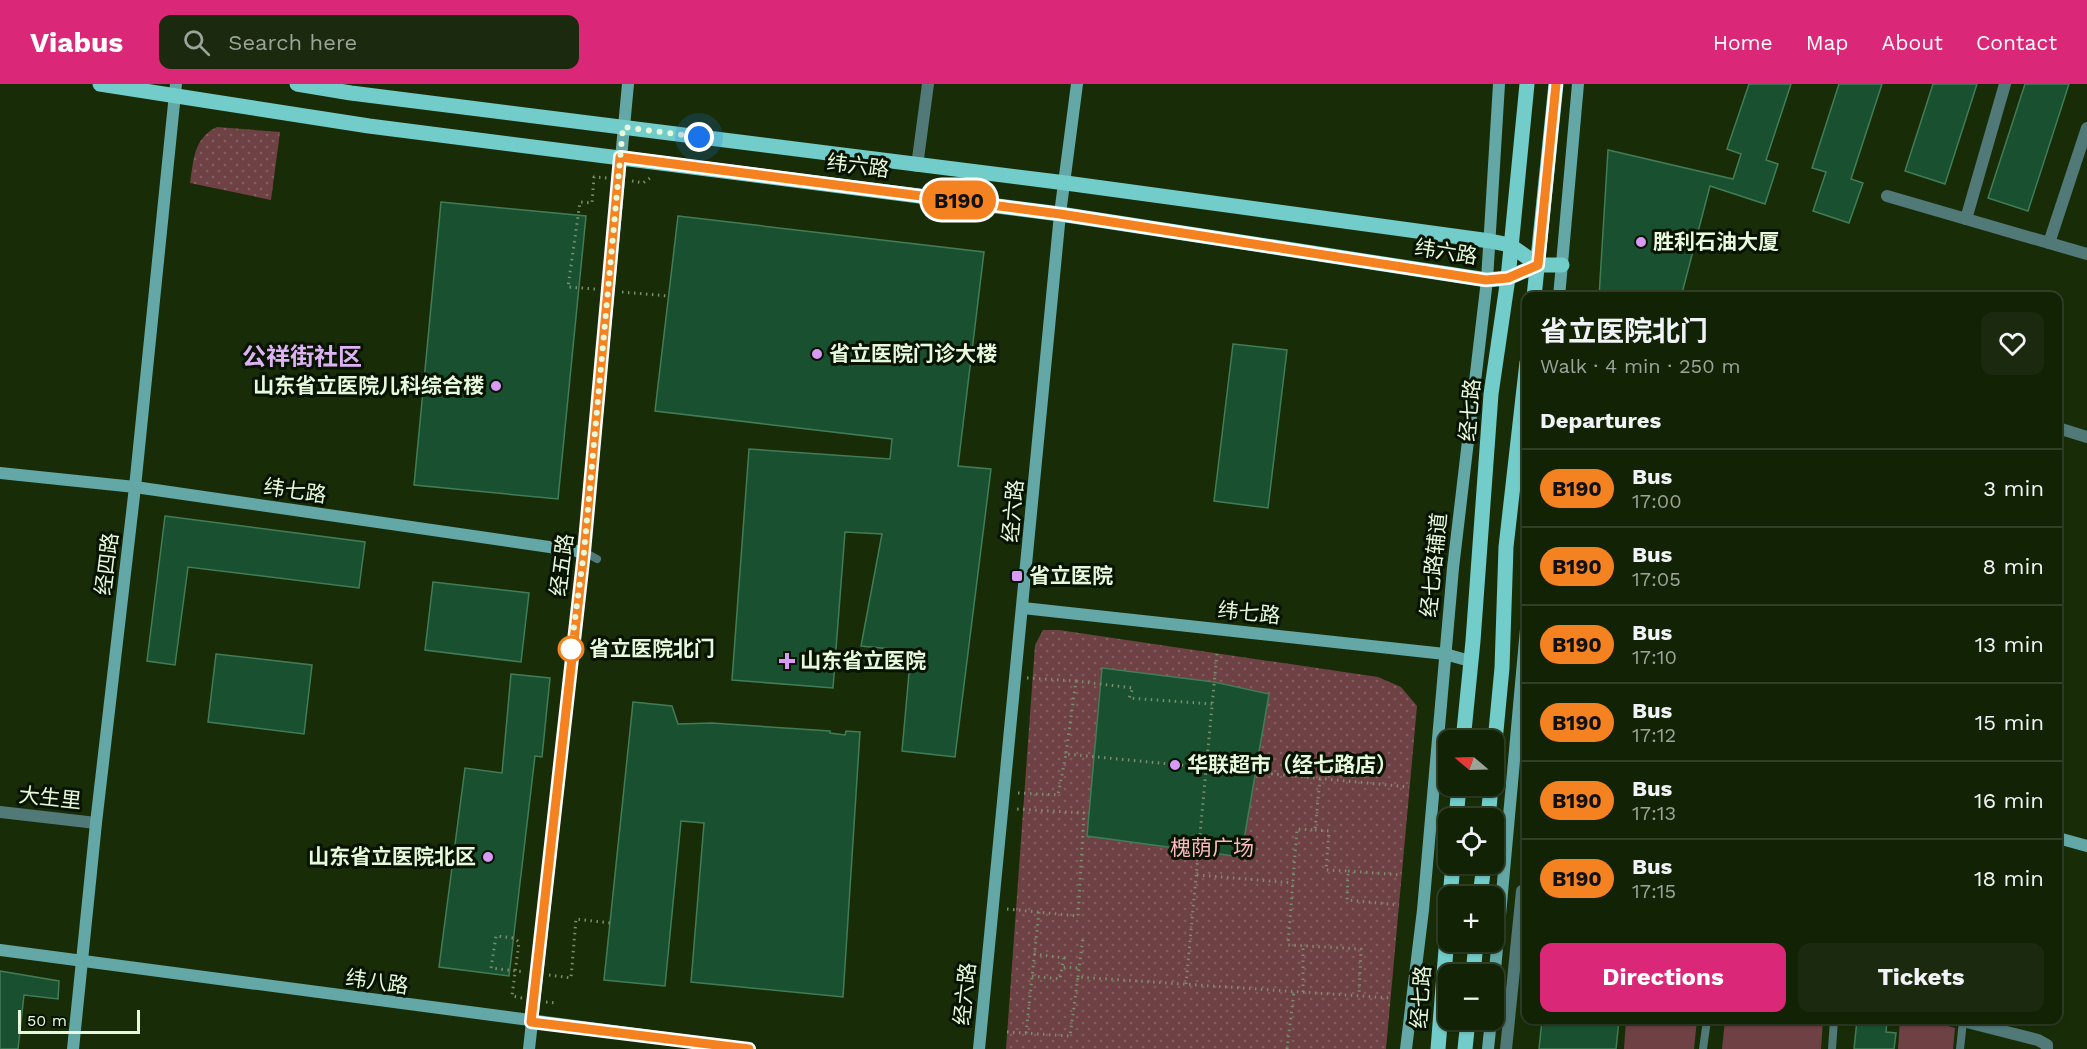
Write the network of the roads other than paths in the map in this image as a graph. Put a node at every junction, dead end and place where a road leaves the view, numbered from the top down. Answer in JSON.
{"nodes":[{"id":1,"x":100,"y":84,"type":"edge"},
{"id":2,"x":297,"y":84,"type":"edge"},
{"id":3,"x":628,"y":84,"type":"edge"},
{"id":4,"x":928,"y":84,"type":"edge"},
{"id":5,"x":1077,"y":84,"type":"edge"},
{"id":6,"x":1499,"y":84,"type":"edge"},
{"id":7,"x":1527,"y":84,"type":"edge"},
{"id":8,"x":1556,"y":84,"type":"edge"},
{"id":9,"x":1578,"y":84,"type":"edge"},
{"id":10,"x":2005,"y":84,"type":"edge"},
{"id":11,"x":351,"y":89,"type":"edge"},
{"id":12,"x":175,"y":90,"type":"edge"},
{"id":13,"x":623,"y":127,"type":"junction"},
{"id":14,"x":2087,"y":128,"type":"edge"},
{"id":15,"x":620,"y":157,"type":"junction"},
{"id":16,"x":917,"y":166,"type":"junction"},
{"id":17,"x":1066,"y":183,"type":"junction"},
{"id":18,"x":1887,"y":196,"type":"dead end"},
{"id":19,"x":1060,"y":214,"type":"junction"},
{"id":20,"x":1966,"y":219,"type":"junction"},
{"id":21,"x":1490,"y":242,"type":"junction"},
{"id":22,"x":2049,"y":243,"type":"junction"},
{"id":23,"x":1510,"y":245,"type":"junction"},
{"id":24,"x":2087,"y":254,"type":"edge"},
{"id":25,"x":1538,"y":265,"type":"junction"},
{"id":26,"x":1562,"y":265,"type":"junction"},
{"id":27,"x":1508,"y":278,"type":"junction"},
{"id":28,"x":1486,"y":280,"type":"junction"},
{"id":29,"x":1535,"y":292,"type":"edge"},
{"id":30,"x":1559,"y":292,"type":"edge"},
{"id":31,"x":1522,"y":406,"type":"edge"},
{"id":32,"x":2062,"y":429,"type":"edge"},
{"id":33,"x":2087,"y":437,"type":"edge"},
{"id":34,"x":0,"y":473,"type":"edge"},
{"id":35,"x":135,"y":487,"type":"junction"},
{"id":36,"x":584,"y":552,"type":"junction"},
{"id":37,"x":597,"y":559,"type":"dead end"},
{"id":38,"x":1023,"y":608,"type":"junction"},
{"id":39,"x":1445,"y":654,"type":"junction"},
{"id":40,"x":1470,"y":661,"type":"junction"},
{"id":41,"x":1502,"y":668,"type":"junction"},
{"id":42,"x":1522,"y":676,"type":"edge"},
{"id":43,"x":1522,"y":696,"type":"edge"},
{"id":44,"x":1464,"y":730,"type":"edge"},
{"id":45,"x":1496,"y":730,"type":"edge"},
{"id":46,"x":0,"y":812,"type":"edge"},
{"id":47,"x":96,"y":823,"type":"junction"},
{"id":48,"x":2062,"y":839,"type":"edge"},
{"id":49,"x":2087,"y":846,"type":"edge"},
{"id":50,"x":1502,"y":886,"type":"edge"},
{"id":51,"x":1504,"y":887,"type":"edge"},
{"id":52,"x":1522,"y":891,"type":"edge"},
{"id":53,"x":1522,"y":909,"type":"edge"},
{"id":54,"x":0,"y":950,"type":"edge"},
{"id":55,"x":1446,"y":952,"type":"edge"},
{"id":56,"x":81,"y":962,"type":"junction"},
{"id":57,"x":531,"y":1022,"type":"junction"},
{"id":58,"x":1706,"y":1024,"type":"edge"},
{"id":59,"x":1834,"y":1024,"type":"edge"},
{"id":60,"x":1961,"y":1024,"type":"edge"},
{"id":61,"x":1973,"y":1024,"type":"edge"},
{"id":62,"x":1467,"y":1030,"type":"edge"},
{"id":63,"x":1490,"y":1030,"type":"edge"},
{"id":64,"x":73,"y":1049,"type":"edge"},
{"id":65,"x":529,"y":1049,"type":"edge"},
{"id":66,"x":749,"y":1049,"type":"edge"},
{"id":67,"x":979,"y":1049,"type":"edge"},
{"id":68,"x":1406,"y":1049,"type":"edge"},
{"id":69,"x":1438,"y":1049,"type":"edge"},
{"id":70,"x":1465,"y":1049,"type":"edge"},
{"id":71,"x":1488,"y":1049,"type":"edge"},
{"id":72,"x":1506,"y":1049,"type":"edge"},
{"id":73,"x":1703,"y":1049,"type":"edge"},
{"id":74,"x":1832,"y":1049,"type":"edge"},
{"id":75,"x":1960,"y":1049,"type":"edge"},
{"id":76,"x":2047,"y":1049,"type":"edge"}],
"edges":[{"from":1,"to":12,"type":"main road","name":"纬六路"},
{"from":2,"to":11,"type":"main road","name":"纬六路"},
{"from":3,"to":13,"type":"street","name":"经五路"},
{"from":4,"to":16,"type":"street"},
{"from":5,"to":17,"type":"street","name":"经六路"},
{"from":6,"to":21,"type":"street","name":"经七路辅道"},
{"from":7,"to":23,"type":"main road","name":"经七路"},
{"from":8,"to":25,"type":"main road"},
{"from":9,"to":26,"type":"street"},
{"from":10,"to":20,"type":"street"},
{"from":11,"to":13,"type":"main road","name":"纬六路"},
{"from":12,"to":15,"type":"main road","name":"纬六路"},
{"from":12,"to":35,"type":"street","name":"经四路"},
{"from":13,"to":15,"type":"street","name":"经五路"},
{"from":13,"to":16,"type":"main road","name":"纬六路"},
{"from":14,"to":22,"type":"street"},
{"from":15,"to":19,"type":"main road","name":"纬六路"},
{"from":15,"to":36,"type":"street","name":"经五路"},
{"from":16,"to":17,"type":"main road","name":"纬六路"},
{"from":17,"to":19,"type":"street","name":"经六路"},
{"from":17,"to":21,"type":"main road","name":"纬六路"},
{"from":18,"to":20,"type":"street"},
{"from":19,"to":28,"type":"main road","name":"纬六路"},
{"from":19,"to":38,"type":"street","name":"经六路"},
{"from":20,"to":22,"type":"street"},
{"from":21,"to":23,"type":"main road","name":"纬六路"},
{"from":21,"to":28,"type":"street","name":"经七路辅道"},
{"from":22,"to":24,"type":"street"},
{"from":23,"to":25,"type":"main road","name":"纬六路"},
{"from":23,"to":27,"type":"main road","name":"经七路"},
{"from":25,"to":26,"type":"main road"},
{"from":25,"to":27,"type":"main road","name":"纬六路"},
{"from":25,"to":29,"type":"main road"},
{"from":26,"to":30,"type":"street"},
{"from":27,"to":28,"type":"main road","name":"纬六路"},
{"from":27,"to":40,"type":"main road","name":"经七路"},
{"from":28,"to":39,"type":"street","name":"经七路辅道"},
{"from":31,"to":41,"type":"main road"},
{"from":32,"to":33,"type":"street"},
{"from":34,"to":35,"type":"street","name":"纬七路"},
{"from":35,"to":36,"type":"street","name":"纬七路"},
{"from":35,"to":47,"type":"street","name":"经四路"},
{"from":36,"to":37,"type":"lane"},
{"from":36,"to":57,"type":"street","name":"经五路"},
{"from":38,"to":39,"type":"street","name":"纬七路"},
{"from":38,"to":67,"type":"street","name":"经六路"},
{"from":39,"to":40,"type":"street","name":"纬七路"},
{"from":39,"to":68,"type":"street","name":"经七路辅道"},
{"from":40,"to":44,"type":"main road","name":"经七路"},
{"from":41,"to":42,"type":"street"},
{"from":41,"to":45,"type":"main road"},
{"from":43,"to":50,"type":"street"},
{"from":46,"to":47,"type":"street","name":"大生里"},
{"from":47,"to":56,"type":"street","name":"经四路"},
{"from":48,"to":49,"type":"street"},
{"from":51,"to":52,"type":"street"},
{"from":53,"to":72,"type":"street"},
{"from":54,"to":56,"type":"street","name":"纬八路"},
{"from":55,"to":69,"type":"main road","name":"经七路"},
{"from":56,"to":57,"type":"street","name":"纬八路"},
{"from":56,"to":64,"type":"street","name":"经四路"},
{"from":57,"to":65,"type":"street","name":"经五路"},
{"from":57,"to":66,"type":"street","name":"纬八路"},
{"from":58,"to":73,"type":"lane"},
{"from":59,"to":74,"type":"lane"},
{"from":60,"to":75,"type":"lane"},
{"from":61,"to":76,"type":"street"},
{"from":62,"to":70,"type":"main road"},
{"from":63,"to":71,"type":"street"}]}
